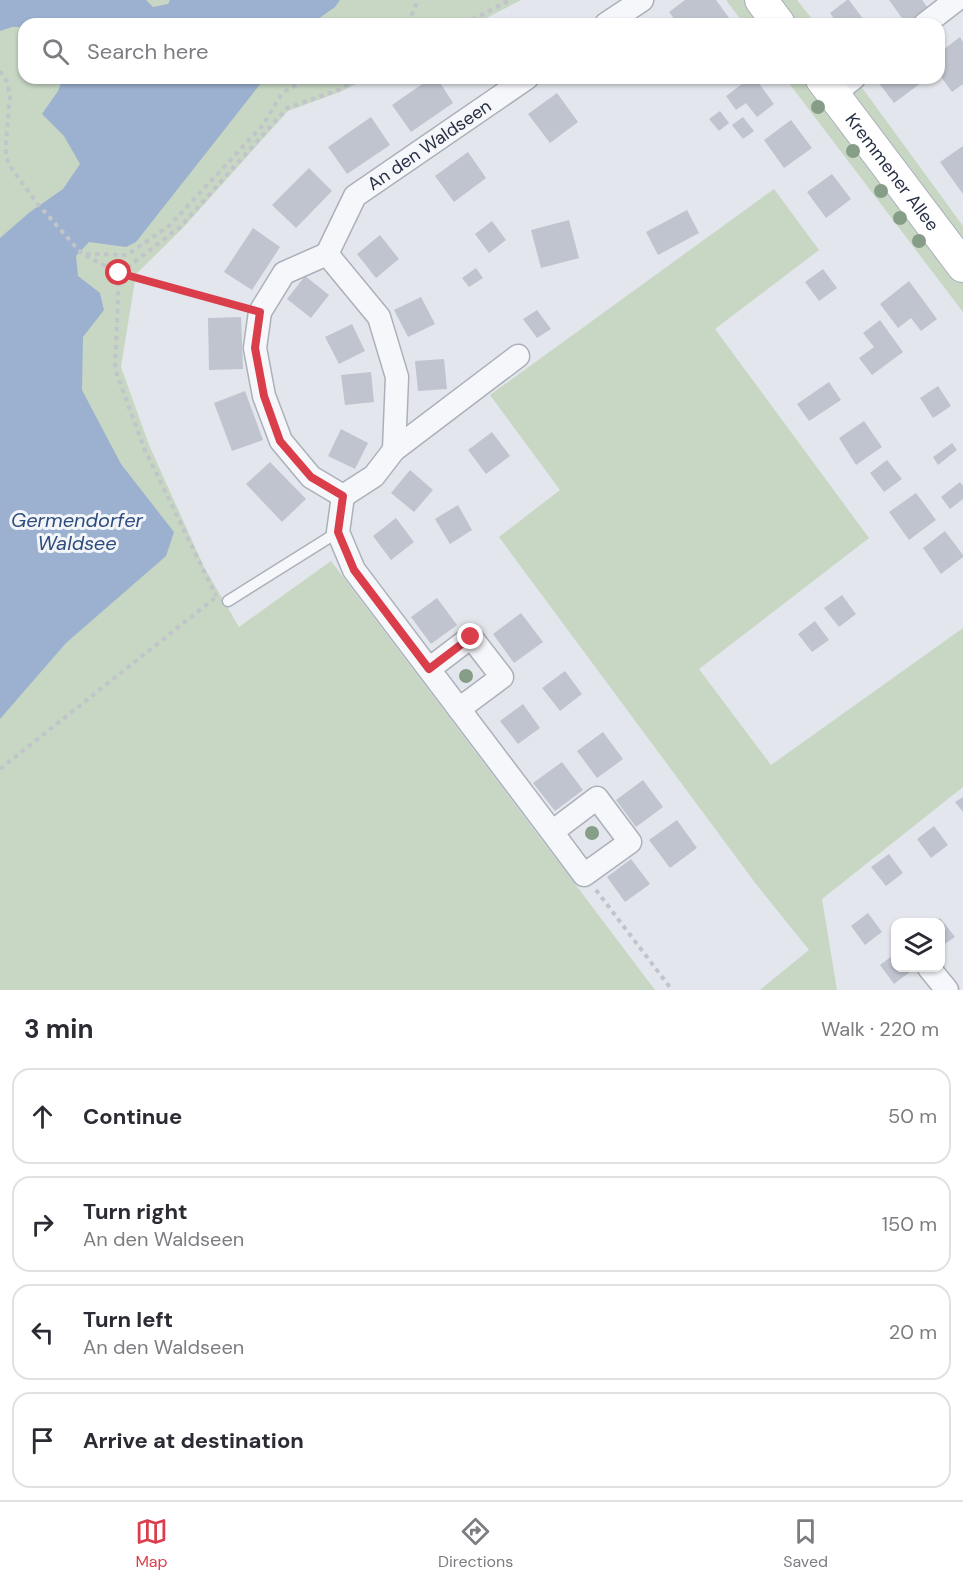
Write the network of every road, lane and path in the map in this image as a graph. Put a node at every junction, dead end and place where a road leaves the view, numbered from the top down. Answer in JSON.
{"nodes":[{"id":1,"x":418,"y":0,"type":"edge"},
{"id":2,"x":510,"y":0,"type":"edge"},
{"id":3,"x":642,"y":0,"type":"edge"},
{"id":4,"x":761,"y":0,"type":"edge"},
{"id":5,"x":956,"y":0,"type":"edge"},
{"id":6,"x":410,"y":18,"type":"edge"},
{"id":7,"x":476,"y":18,"type":"edge"},
{"id":8,"x":615,"y":18,"type":"edge"},
{"id":9,"x":774,"y":18,"type":"edge"},
{"id":10,"x":933,"y":18,"type":"edge"},
{"id":11,"x":0,"y":72,"type":"edge"},
{"id":12,"x":298,"y":84,"type":"edge"},
{"id":13,"x":349,"y":84,"type":"edge"},
{"id":14,"x":518,"y":84,"type":"edge"},
{"id":15,"x":837,"y":84,"type":"edge"},
{"id":16,"x":82,"y":254,"type":"junction"},
{"id":17,"x":327,"y":254,"type":"junction"},
{"id":18,"x":963,"y":266,"type":"edge"},
{"id":19,"x":119,"y":273,"type":"junction"},
{"id":20,"x":260,"y":312,"type":"junction"},
{"id":21,"x":518,"y":356,"type":"dead end"},
{"id":22,"x":394,"y":450,"type":"junction"},
{"id":23,"x":343,"y":496,"type":"junction"},
{"id":24,"x":338,"y":532,"type":"junction"},
{"id":25,"x":216,"y":597,"type":"junction"},
{"id":26,"x":228,"y":601,"type":"joint"},
{"id":27,"x":429,"y":669,"type":"junction"},
{"id":28,"x":459,"y":709,"type":"junction"},
{"id":29,"x":0,"y":769,"type":"edge"},
{"id":30,"x":552,"y":832,"type":"junction"},
{"id":31,"x":585,"y":875,"type":"junction"},
{"id":32,"x":932,"y":972,"type":"edge"},
{"id":33,"x":672,"y":990,"type":"edge"},
{"id":34,"x":947,"y":990,"type":"edge"}],
"edges":[{"from":1,"to":6,"type":"path"},
{"from":2,"to":7,"type":"path"},
{"from":3,"to":8,"type":"street"},
{"from":4,"to":9,"type":"main road"},
{"from":5,"to":10,"type":"street"},
{"from":11,"to":16,"type":"path"},
{"from":12,"to":16,"type":"path"},
{"from":13,"to":19,"type":"path"},
{"from":14,"to":17,"type":"street","name":"An den Waldseen"},
{"from":15,"to":18,"type":"main road","name":"Kremmener Allee"},
{"from":16,"to":19,"type":"path"},
{"from":17,"to":20,"type":"street"},
{"from":17,"to":22,"type":"street"},
{"from":19,"to":20,"type":"path"},
{"from":19,"to":25,"type":"path"},
{"from":20,"to":23,"type":"street"},
{"from":21,"to":22,"type":"street"},
{"from":22,"to":23,"type":"street"},
{"from":23,"to":24,"type":"street"},
{"from":24,"to":26,"type":"lane"},
{"from":24,"to":27,"type":"street"},
{"from":25,"to":26,"type":"path"},
{"from":25,"to":29,"type":"path"},
{"from":27,"to":28,"type":"street"},
{"from":27,"to":28,"type":"street"},
{"from":28,"to":30,"type":"street"},
{"from":30,"to":31,"type":"street"},
{"from":30,"to":31,"type":"street"},
{"from":31,"to":33,"type":"path"},
{"from":32,"to":34,"type":"street"}]}
